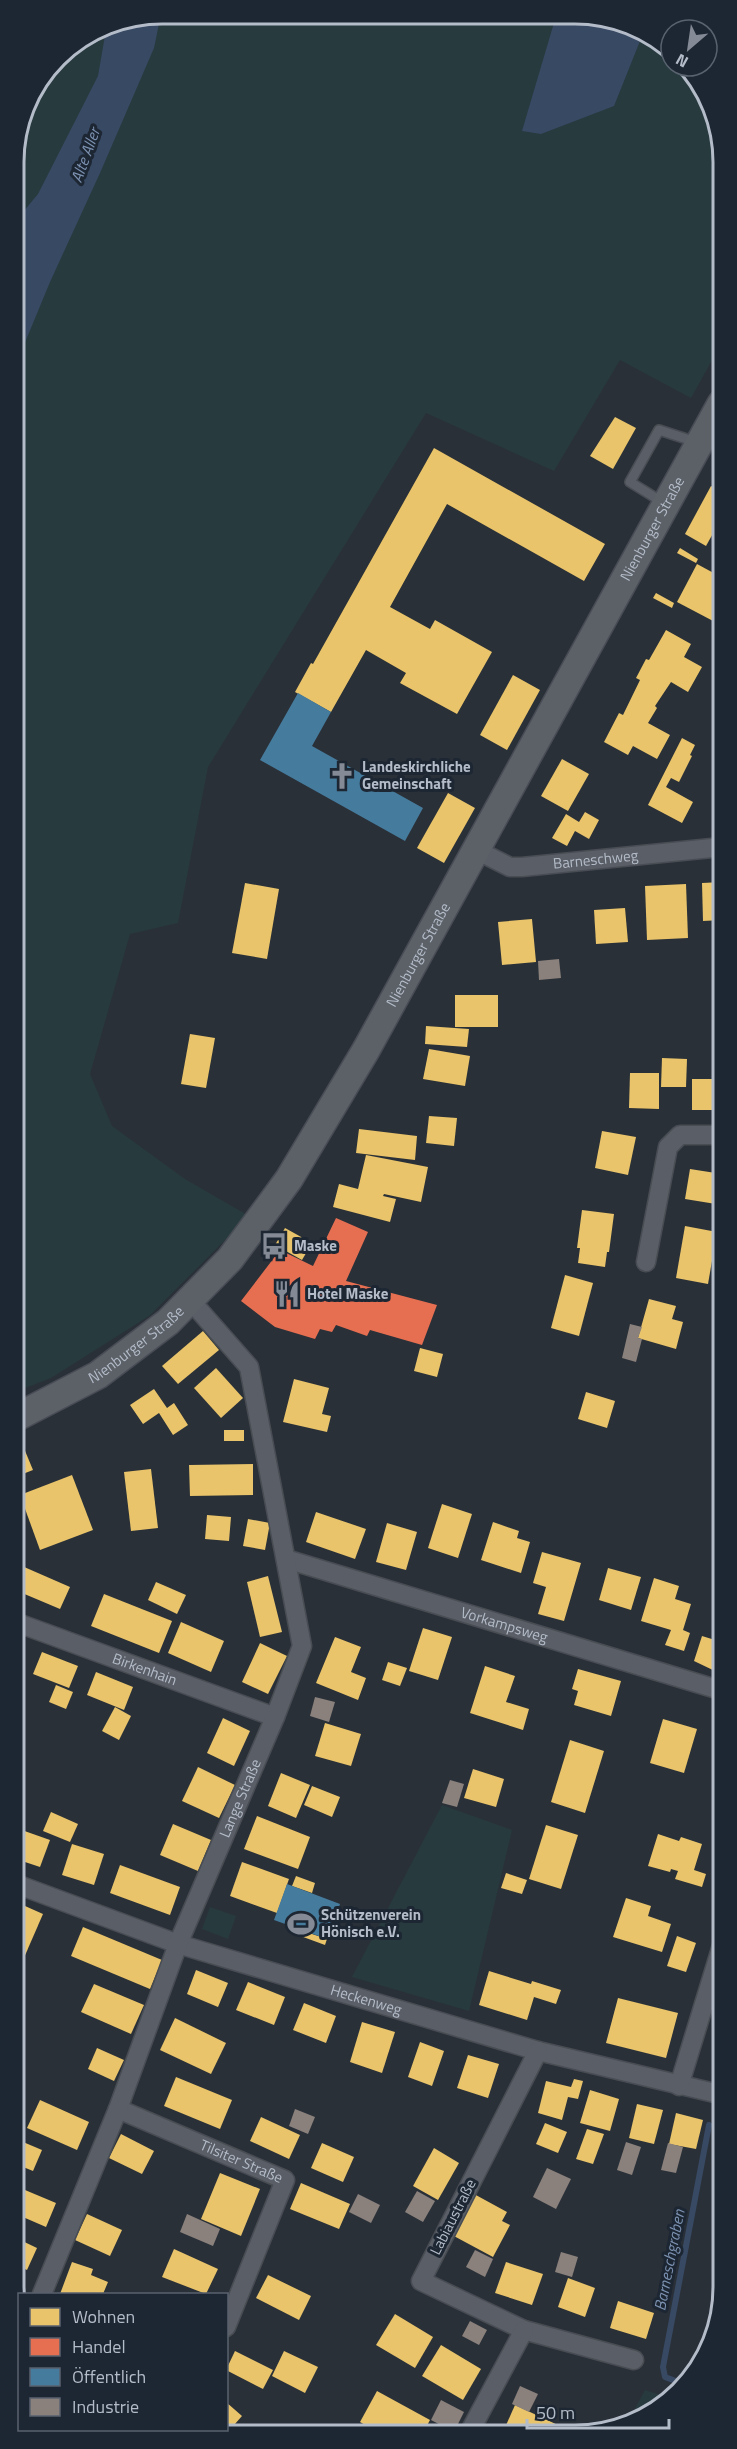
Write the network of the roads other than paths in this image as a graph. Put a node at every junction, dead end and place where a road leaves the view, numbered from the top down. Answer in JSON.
{"nodes":[{"id":1,"x":713,"y":419,"type":"edge"},
{"id":2,"x":699,"y":444,"type":"junction"},
{"id":3,"x":667,"y":504,"type":"junction"},
{"id":4,"x":713,"y":848,"type":"edge"},
{"id":5,"x":476,"y":850,"type":"junction"},
{"id":6,"x":713,"y":1136,"type":"edge"},
{"id":7,"x":646,"y":1262,"type":"dead end"},
{"id":8,"x":191,"y":1301,"type":"junction"},
{"id":9,"x":24,"y":1413,"type":"edge"},
{"id":10,"x":286,"y":1559,"type":"junction"},
{"id":11,"x":24,"y":1625,"type":"edge"},
{"id":12,"x":713,"y":1688,"type":"edge"},
{"id":13,"x":275,"y":1717,"type":"junction"},
{"id":14,"x":24,"y":1887,"type":"edge"},
{"id":15,"x":178,"y":1944,"type":"junction"},
{"id":16,"x":713,"y":1975,"type":"edge"},
{"id":17,"x":538,"y":2051,"type":"junction"},
{"id":18,"x":679,"y":2086,"type":"junction"},
{"id":19,"x":713,"y":2093,"type":"edge"},
{"id":20,"x":118,"y":2109,"type":"junction"},
{"id":21,"x":43,"y":2293,"type":"edge"},
{"id":22,"x":228,"y":2322,"type":"edge"},
{"id":23,"x":524,"y":2330,"type":"junction"},
{"id":24,"x":634,"y":2360,"type":"dead end"},
{"id":25,"x":473,"y":2425,"type":"edge"}],
"edges":[{"from":1,"to":2,"type":"main road","name":"Nienburger Straße"},
{"from":2,"to":3,"type":"main road","name":"Nienburger Straße"},
{"from":2,"to":3,"type":"lane"},
{"from":3,"to":5,"type":"main road","name":"Nienburger Straße"},
{"from":4,"to":5,"type":"street","name":"Barneschweg"},
{"from":5,"to":8,"type":"main road","name":"Nienburger Straße"},
{"from":6,"to":7,"type":"street"},
{"from":8,"to":9,"type":"main road","name":"Nienburger Straße"},
{"from":8,"to":10,"type":"street","name":"Lange Straße"},
{"from":10,"to":12,"type":"street","name":"Vorkampsweg"},
{"from":10,"to":13,"type":"street","name":"Lange Straße"},
{"from":11,"to":13,"type":"street","name":"Birkenhain"},
{"from":13,"to":15,"type":"street","name":"Lange Straße"},
{"from":14,"to":15,"type":"street","name":"Heckenweg"},
{"from":15,"to":17,"type":"street","name":"Heckenweg"},
{"from":15,"to":20,"type":"street","name":"Lange Straße"},
{"from":16,"to":18,"type":"street"},
{"from":17,"to":18,"type":"street","name":"Heckenweg"},
{"from":17,"to":23,"type":"street","name":"Labiaustraße"},
{"from":18,"to":19,"type":"street","name":"Heckenweg"},
{"from":20,"to":21,"type":"street","name":"Lange Straße"},
{"from":20,"to":22,"type":"street","name":"Tilsiter Straße"},
{"from":23,"to":24,"type":"street","name":"Labiaustraße"},
{"from":23,"to":25,"type":"street"}]}
